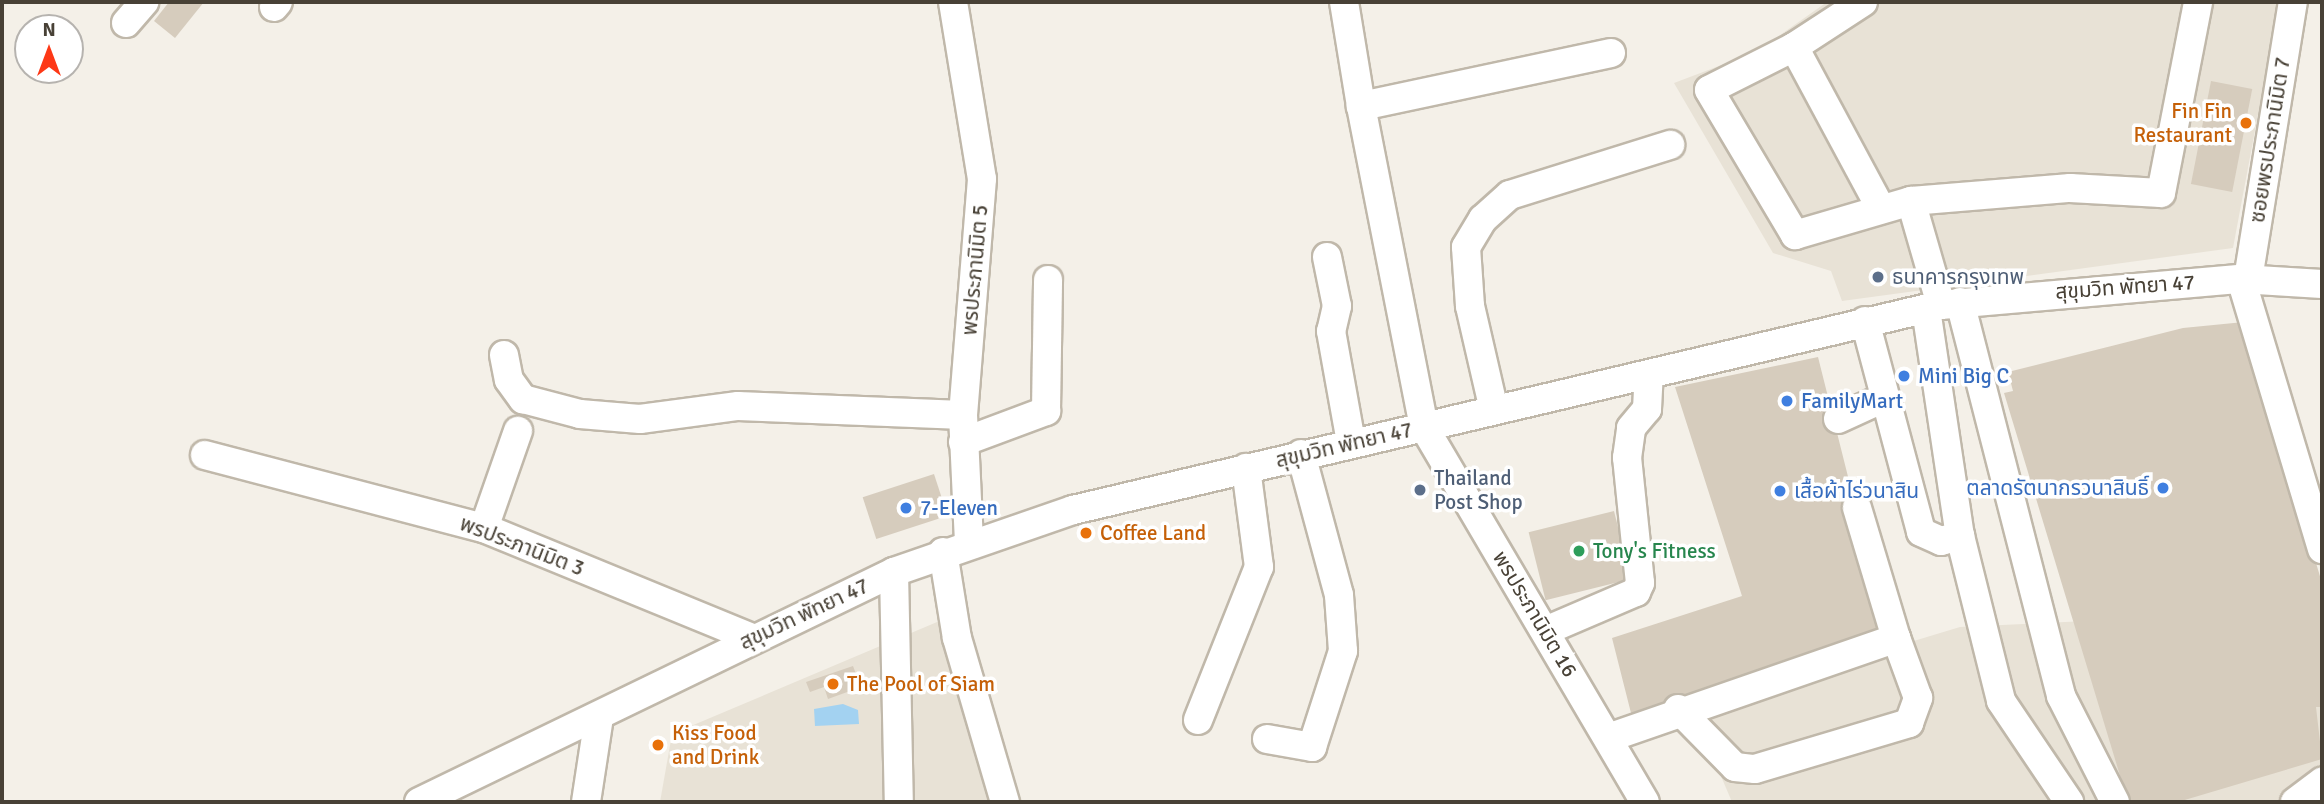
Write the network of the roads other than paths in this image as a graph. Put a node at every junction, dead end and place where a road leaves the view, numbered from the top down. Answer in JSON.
{"nodes":[{"id":1,"x":144,"y":2,"type":"edge"},
{"id":2,"x":953,"y":2,"type":"edge"},
{"id":3,"x":1344,"y":2,"type":"edge"},
{"id":4,"x":1863,"y":2,"type":"edge"},
{"id":5,"x":2197,"y":2,"type":"edge"},
{"id":6,"x":2293,"y":2,"type":"edge"},
{"id":7,"x":126,"y":23,"type":"dead end"},
{"id":8,"x":1794,"y":47,"type":"junction"},
{"id":9,"x":1611,"y":53,"type":"dead end"},
{"id":10,"x":1361,"y":106,"type":"junction"},
{"id":11,"x":1670,"y":145,"type":"dead end"},
{"id":12,"x":1911,"y":201,"type":"junction"},
{"id":13,"x":1880,"y":207,"type":"junction"},
{"id":14,"x":1327,"y":257,"type":"dead end"},
{"id":15,"x":2244,"y":279,"type":"junction"},
{"id":16,"x":1048,"y":280,"type":"dead end"},
{"id":17,"x":2322,"y":284,"type":"edge"},
{"id":18,"x":1942,"y":305,"type":"junction"},
{"id":19,"x":1865,"y":321,"type":"junction"},
{"id":20,"x":504,"y":355,"type":"dead end"},
{"id":21,"x":1649,"y":376,"type":"junction"},
{"id":22,"x":1884,"y":398,"type":"junction"},
{"id":23,"x":1494,"y":410,"type":"junction"},
{"id":24,"x":1838,"y":419,"type":"dead end"},
{"id":25,"x":1424,"y":427,"type":"junction"},
{"id":26,"x":962,"y":429,"type":"junction"},
{"id":27,"x":518,"y":431,"type":"dead end"},
{"id":28,"x":1351,"y":442,"type":"junction"},
{"id":29,"x":1301,"y":454,"type":"junction"},
{"id":30,"x":205,"y":455,"type":"dead end"},
{"id":31,"x":1246,"y":468,"type":"junction"},
{"id":32,"x":1857,"y":508,"type":"dead end"},
{"id":33,"x":484,"y":528,"type":"junction"},
{"id":34,"x":1960,"y":536,"type":"junction"},
{"id":35,"x":956,"y":546,"type":"junction"},
{"id":36,"x":2322,"y":549,"type":"edge"},
{"id":37,"x":894,"y":572,"type":"junction"},
{"id":38,"x":1545,"y":631,"type":"junction"},
{"id":39,"x":752,"y":638,"type":"junction"},
{"id":40,"x":1896,"y":638,"type":"junction"},
{"id":41,"x":1678,"y":709,"type":"junction"},
{"id":42,"x":599,"y":717,"type":"junction"},
{"id":43,"x":1198,"y":720,"type":"dead end"},
{"id":44,"x":1267,"y":738,"type":"dead end"},
{"id":45,"x":1608,"y":738,"type":"junction"},
{"id":46,"x":2322,"y":782,"type":"edge"},
{"id":47,"x":468,"y":791,"type":"edge"},
{"id":48,"x":419,"y":802,"type":"edge"},
{"id":49,"x":586,"y":802,"type":"edge"},
{"id":50,"x":900,"y":802,"type":"edge"},
{"id":51,"x":1005,"y":802,"type":"edge"},
{"id":52,"x":1646,"y":802,"type":"edge"},
{"id":53,"x":2069,"y":802,"type":"edge"},
{"id":54,"x":2115,"y":802,"type":"edge"},
{"id":55,"x":2295,"y":802,"type":"edge"}],
"edges":[{"from":1,"to":7,"type":"street"},
{"from":2,"to":26,"type":"street","name":"พรประภานิมิต 5"},
{"from":3,"to":10,"type":"street","name":"พรประภานิมิต 16"},
{"from":4,"to":8,"type":"street"},
{"from":5,"to":12,"type":"street"},
{"from":6,"to":15,"type":"street","name":"ซอยพรประภานิมิต 7"},
{"from":8,"to":13,"type":"street"},
{"from":8,"to":13,"type":"street"},
{"from":9,"to":10,"type":"street"},
{"from":10,"to":25,"type":"street","name":"พรประภานิมิต 16"},
{"from":11,"to":23,"type":"street"},
{"from":12,"to":13,"type":"street"},
{"from":12,"to":18,"type":"street"},
{"from":14,"to":28,"type":"street"},
{"from":15,"to":17,"type":"street","name":"สุขุมวิท พัทยา 47"},
{"from":15,"to":18,"type":"street","name":"สุขุมวิท พัทยา 47"},
{"from":15,"to":36,"type":"street"},
{"from":16,"to":26,"type":"street"},
{"from":18,"to":19,"type":"street","name":"สุขุมวิท พัทยา 47"},
{"from":18,"to":34,"type":"street"},
{"from":18,"to":54,"type":"street"},
{"from":19,"to":21,"type":"street","name":"สุขุมวิท พัทยา 47"},
{"from":19,"to":22,"type":"street"},
{"from":20,"to":26,"type":"street"},
{"from":21,"to":23,"type":"street","name":"สุขุมวิท พัทยา 47"},
{"from":21,"to":38,"type":"street"},
{"from":22,"to":24,"type":"street"},
{"from":22,"to":34,"type":"street"},
{"from":23,"to":25,"type":"street","name":"สุขุมวิท พัทยา 47"},
{"from":25,"to":28,"type":"street","name":"สุขุมวิท พัทยา 47"},
{"from":25,"to":38,"type":"street","name":"พรประภานิมิต 16"},
{"from":26,"to":35,"type":"street","name":"พรประภานิมิต 5"},
{"from":27,"to":33,"type":"street"},
{"from":28,"to":29,"type":"street","name":"สุขุมวิท พัทยา 47"},
{"from":29,"to":31,"type":"street","name":"สุขุมวิท พัทยา 47"},
{"from":29,"to":44,"type":"street"},
{"from":30,"to":33,"type":"street","name":"พรประภานิมิต 3"},
{"from":31,"to":35,"type":"street","name":"สุขุมวิท พัทยา 47"},
{"from":31,"to":43,"type":"street"},
{"from":32,"to":40,"type":"street"},
{"from":33,"to":39,"type":"street","name":"พรประภานิมิต 3"},
{"from":34,"to":53,"type":"street"},
{"from":35,"to":37,"type":"street","name":"สุขุมวิท พัทยา 47"},
{"from":35,"to":51,"type":"street","name":"พรประภานิมิต 5"},
{"from":37,"to":39,"type":"street","name":"สุขุมวิท พัทยา 47"},
{"from":37,"to":50,"type":"street"},
{"from":38,"to":45,"type":"street","name":"พรประภานิมิต 16"},
{"from":39,"to":42,"type":"street","name":"สุขุมวิท พัทยา 47"},
{"from":40,"to":41,"type":"street"},
{"from":40,"to":41,"type":"street"},
{"from":41,"to":45,"type":"street"},
{"from":42,"to":47,"type":"street","name":"สุขุมวิท พัทยา 47"},
{"from":42,"to":49,"type":"street"},
{"from":45,"to":52,"type":"street","name":"พรประภานิมิต 16"},
{"from":46,"to":55,"type":"street"},
{"from":47,"to":48,"type":"street","name":"สุขุมวิท พัทยา 47"}]}
